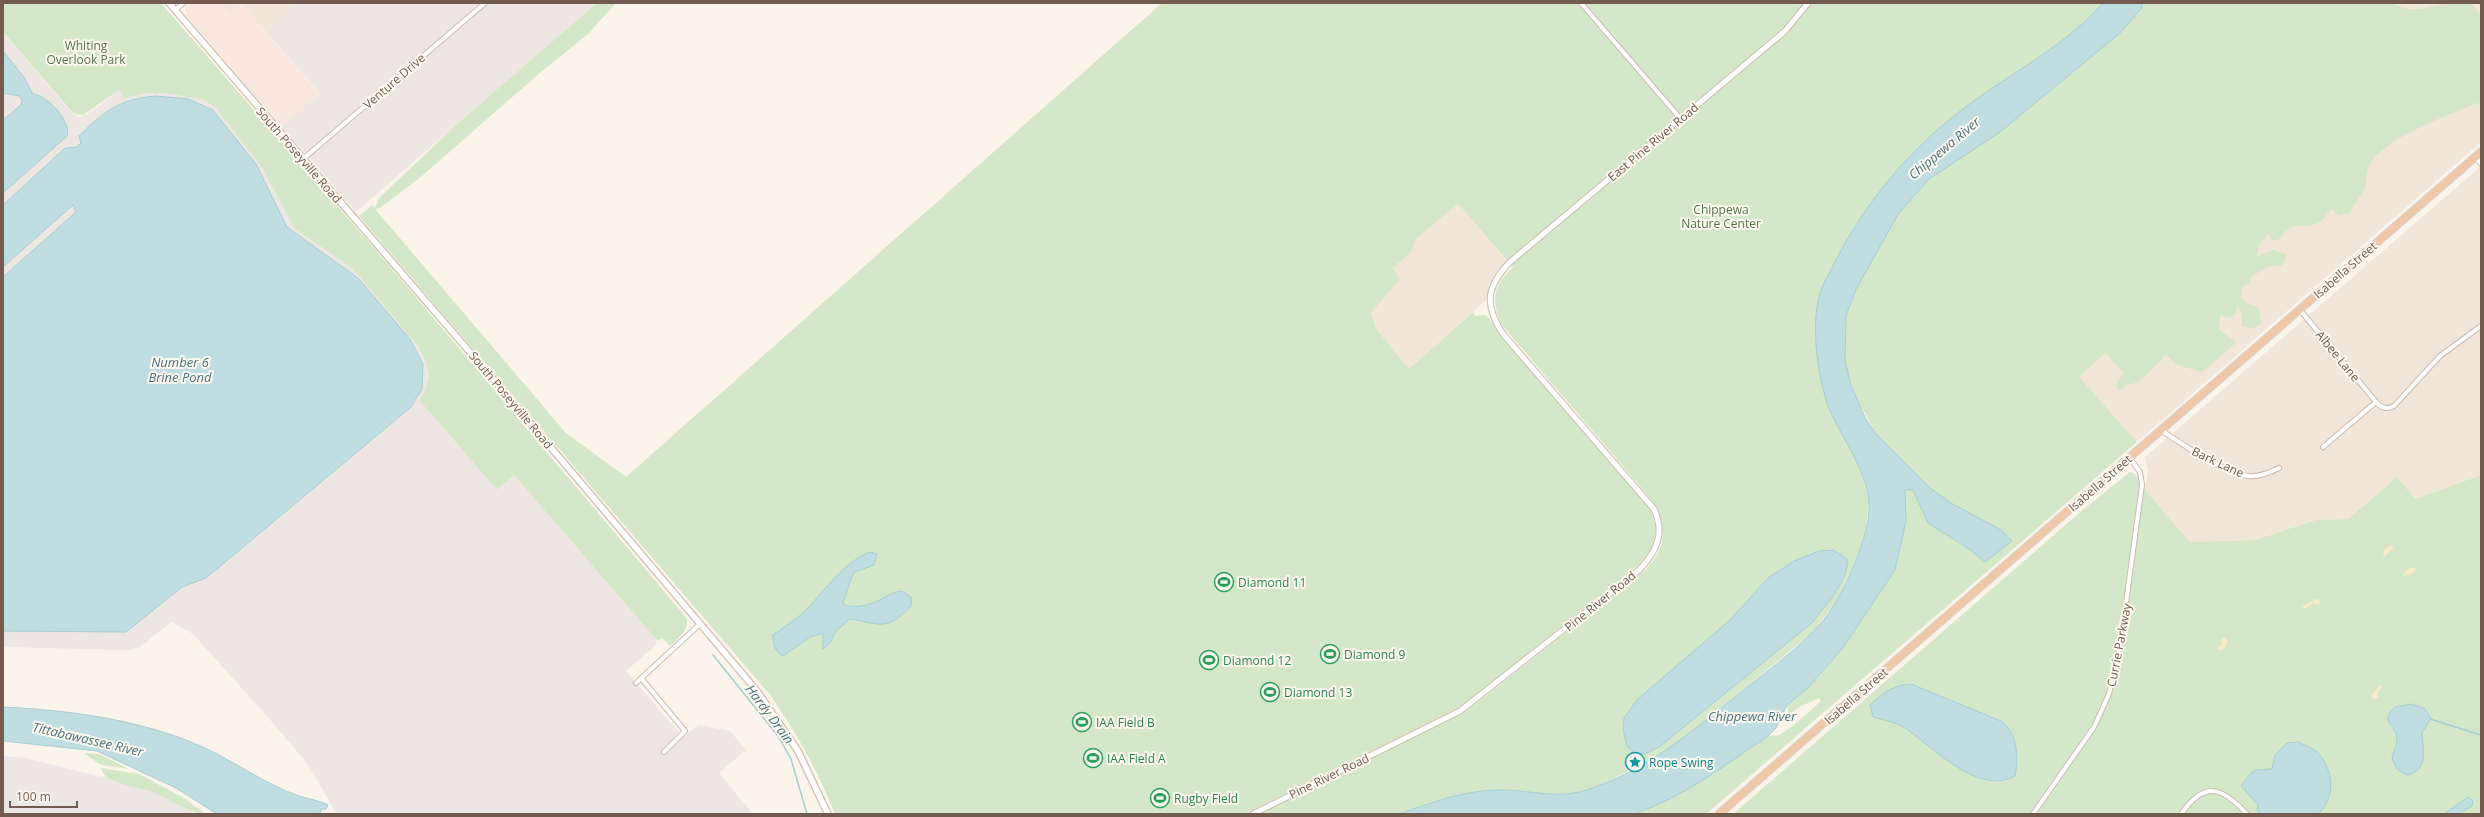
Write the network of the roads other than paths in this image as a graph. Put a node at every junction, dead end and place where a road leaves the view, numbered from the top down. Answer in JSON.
{"nodes":[{"id":1,"x":169,"y":3,"type":"edge"},
{"id":2,"x":184,"y":3,"type":"edge"},
{"id":3,"x":485,"y":3,"type":"edge"},
{"id":4,"x":1581,"y":3,"type":"edge"},
{"id":5,"x":1808,"y":3,"type":"edge"},
{"id":6,"x":175,"y":10,"type":"junction"},
{"id":7,"x":1680,"y":118,"type":"junction"},
{"id":8,"x":2478,"y":154,"type":"edge"},
{"id":9,"x":303,"y":159,"type":"junction"},
{"id":10,"x":2481,"y":164,"type":"edge"},
{"id":11,"x":1495,"y":279,"type":"joint"},
{"id":12,"x":2300,"y":310,"type":"junction"},
{"id":13,"x":2481,"y":326,"type":"edge"},
{"id":14,"x":2376,"y":402,"type":"junction"},
{"id":15,"x":2161,"y":430,"type":"junction"},
{"id":16,"x":2324,"y":446,"type":"dead end"},
{"id":17,"x":2130,"y":457,"type":"junction"},
{"id":18,"x":2278,"y":468,"type":"dead end"},
{"id":19,"x":700,"y":624,"type":"junction"},
{"id":20,"x":641,"y":678,"type":"junction"},
{"id":21,"x":636,"y":683,"type":"dead end"},
{"id":22,"x":664,"y":752,"type":"dead end"},
{"id":23,"x":828,"y":814,"type":"edge"},
{"id":24,"x":1253,"y":814,"type":"edge"},
{"id":25,"x":1719,"y":814,"type":"edge"},
{"id":26,"x":2033,"y":814,"type":"edge"},
{"id":27,"x":2182,"y":814,"type":"edge"},
{"id":28,"x":2247,"y":814,"type":"edge"}],
"edges":[{"from":1,"to":6,"type":"main road","name":"South Poseyville Road"},
{"from":2,"to":6,"type":"street"},
{"from":3,"to":9,"type":"street","name":"Venture Drive"},
{"from":4,"to":7,"type":"street"},
{"from":5,"to":7,"type":"street","name":"East Pine River Road"},
{"from":6,"to":9,"type":"main road","name":"South Poseyville Road"},
{"from":7,"to":11,"type":"street","name":"East Pine River Road"},
{"from":8,"to":10,"type":"street"},
{"from":8,"to":12,"type":"highway","name":"Isabella Street"},
{"from":9,"to":19,"type":"main road","name":"South Poseyville Road"},
{"from":11,"to":24,"type":"street","name":"Pine River Road"},
{"from":12,"to":14,"type":"street","name":"Albee Lane"},
{"from":12,"to":15,"type":"highway","name":"Isabella Street"},
{"from":13,"to":14,"type":"street"},
{"from":14,"to":16,"type":"street"},
{"from":15,"to":17,"type":"highway","name":"Isabella Street"},
{"from":15,"to":18,"type":"street","name":"Bark Lane"},
{"from":17,"to":25,"type":"highway","name":"Isabella Street"},
{"from":17,"to":26,"type":"street","name":"Currie Parkway"},
{"from":19,"to":20,"type":"street"},
{"from":19,"to":23,"type":"main road","name":"South Poseyville Road"},
{"from":20,"to":21,"type":"street"},
{"from":20,"to":22,"type":"street"},
{"from":27,"to":28,"type":"street"}]}
